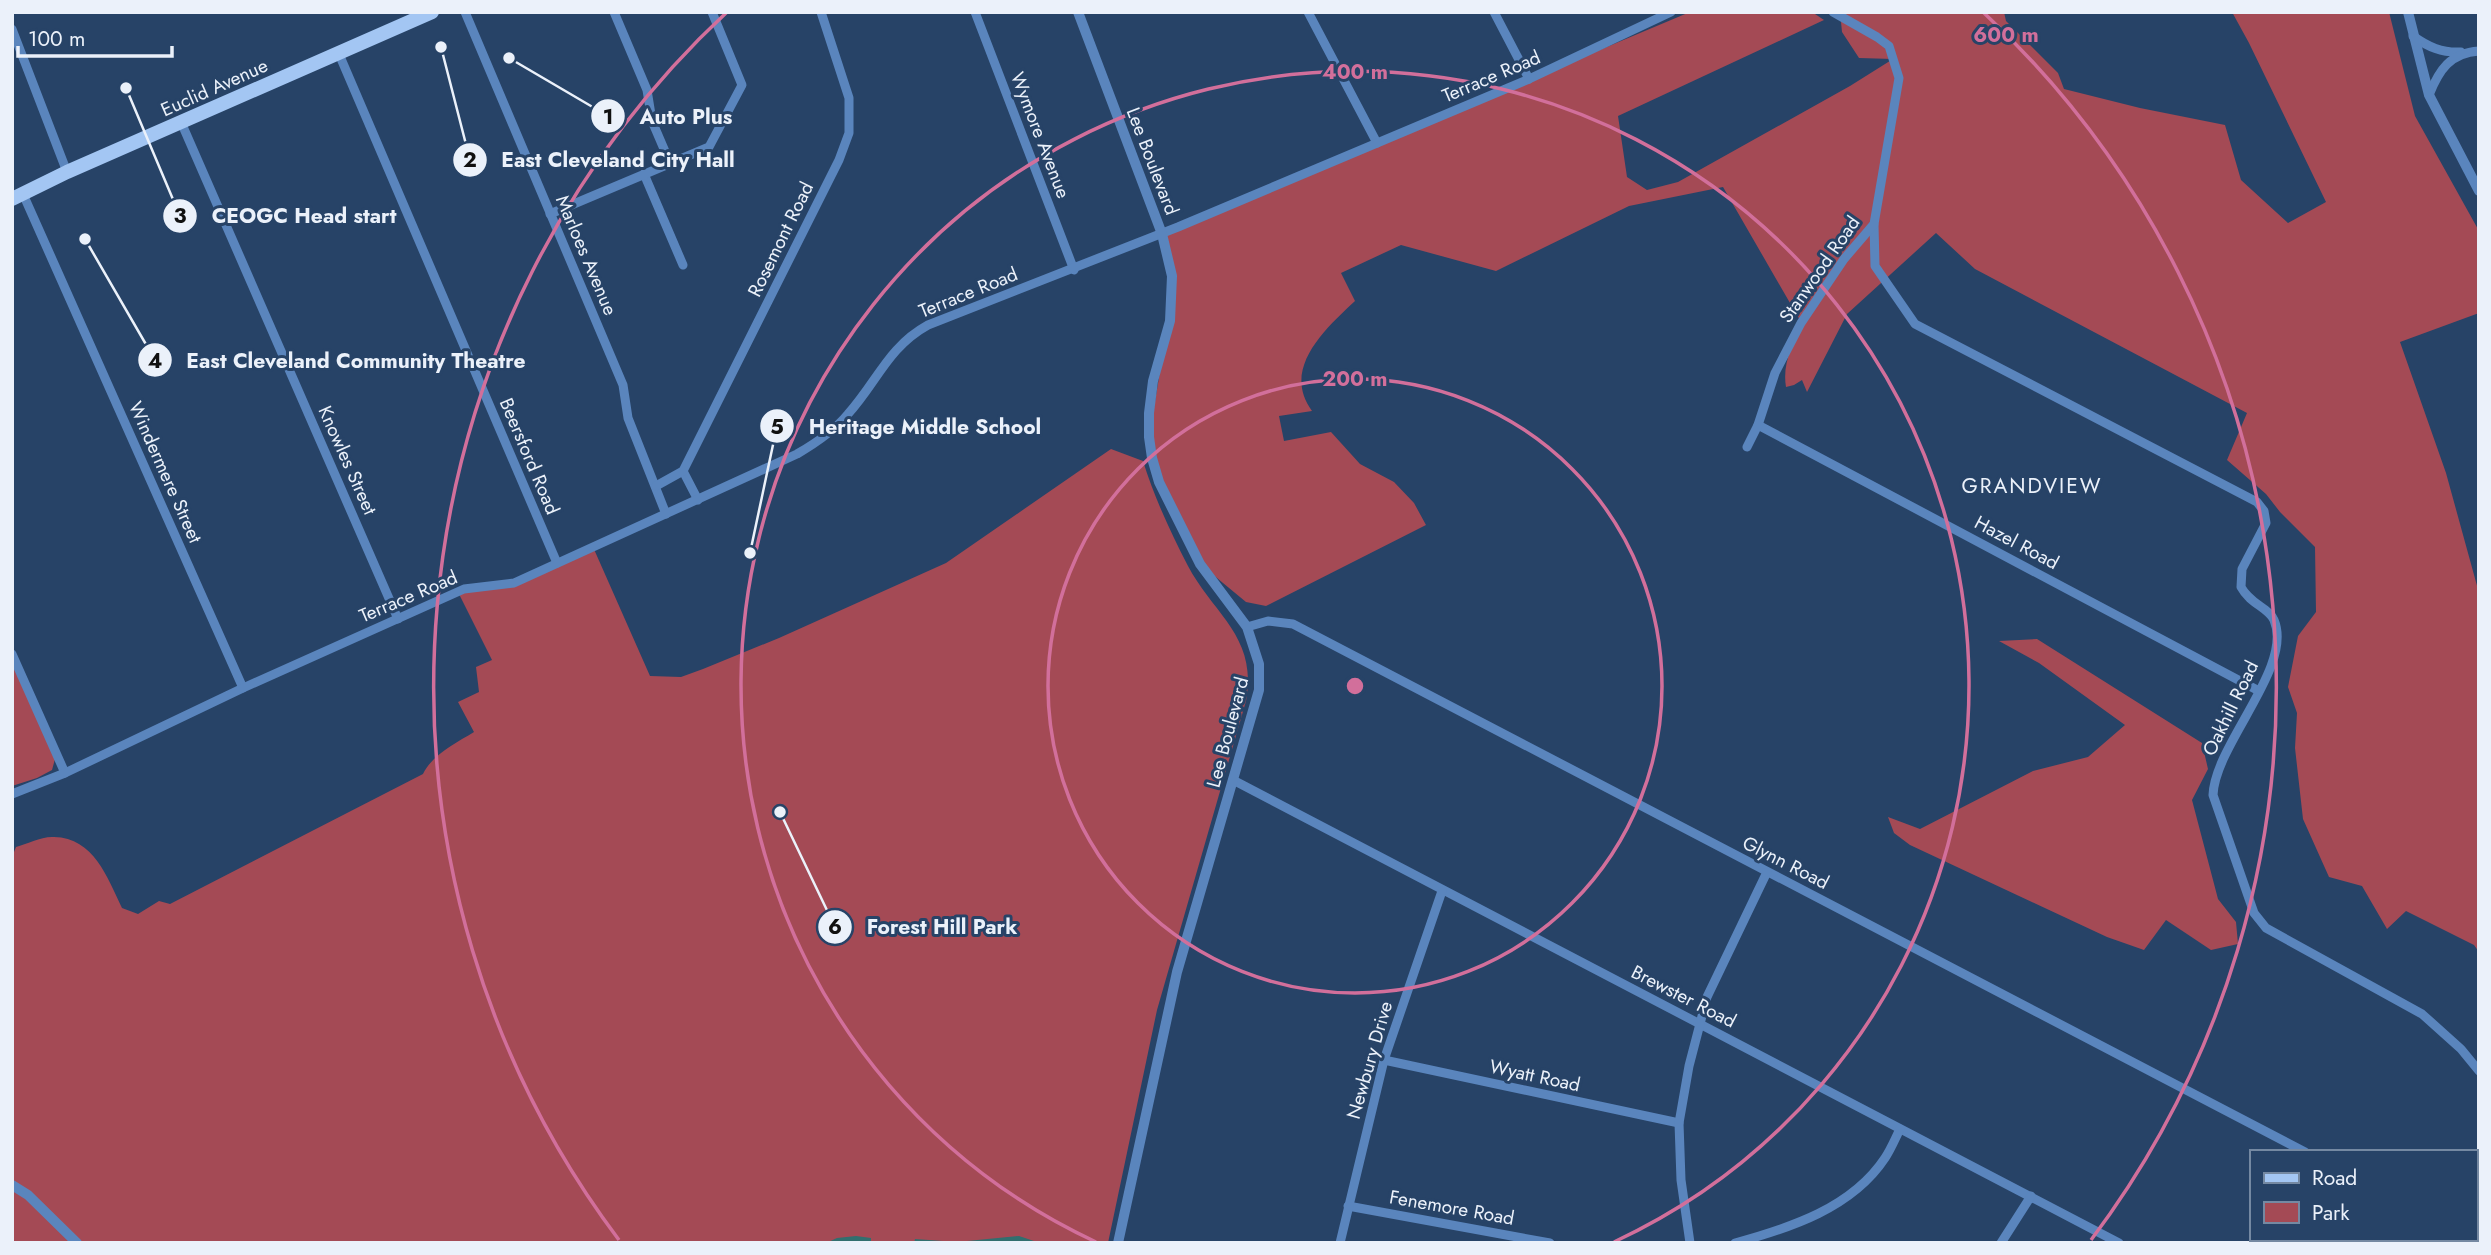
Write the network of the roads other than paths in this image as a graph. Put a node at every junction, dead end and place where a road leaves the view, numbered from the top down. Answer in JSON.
{"nodes":[{"id":1,"x":432,"y":12,"type":"edge"},
{"id":2,"x":465,"y":12,"type":"edge"},
{"id":3,"x":614,"y":12,"type":"edge"},
{"id":4,"x":712,"y":12,"type":"edge"},
{"id":5,"x":821,"y":12,"type":"edge"},
{"id":6,"x":975,"y":12,"type":"edge"},
{"id":7,"x":1078,"y":12,"type":"edge"},
{"id":8,"x":1308,"y":12,"type":"edge"},
{"id":9,"x":1494,"y":12,"type":"edge"},
{"id":10,"x":1671,"y":12,"type":"edge"},
{"id":11,"x":1833,"y":12,"type":"edge"},
{"id":12,"x":2408,"y":12,"type":"edge"},
{"id":13,"x":12,"y":29,"type":"edge"},
{"id":14,"x":2413,"y":36,"type":"junction"},
{"id":15,"x":2479,"y":46,"type":"edge"},
{"id":16,"x":2479,"y":51,"type":"edge"},
{"id":17,"x":2467,"y":52,"type":"junction"},
{"id":18,"x":339,"y":54,"type":"junction"},
{"id":19,"x":1529,"y":79,"type":"junction"},
{"id":20,"x":2429,"y":95,"type":"junction"},
{"id":21,"x":181,"y":122,"type":"junction"},
{"id":22,"x":1377,"y":143,"type":"junction"},
{"id":23,"x":670,"y":163,"type":"junction"},
{"id":24,"x":67,"y":172,"type":"junction"},
{"id":25,"x":644,"y":174,"type":"junction"},
{"id":26,"x":2479,"y":191,"type":"edge"},
{"id":27,"x":18,"y":197,"type":"edge"},
{"id":28,"x":550,"y":214,"type":"junction"},
{"id":29,"x":1874,"y":224,"type":"junction"},
{"id":30,"x":1162,"y":234,"type":"junction"},
{"id":31,"x":683,"y":265,"type":"dead end"},
{"id":32,"x":1074,"y":270,"type":"junction"},
{"id":33,"x":1758,"y":425,"type":"junction"},
{"id":34,"x":1747,"y":447,"type":"dead end"},
{"id":35,"x":683,"y":471,"type":"junction"},
{"id":36,"x":656,"y":486,"type":"junction"},
{"id":37,"x":698,"y":500,"type":"junction"},
{"id":38,"x":666,"y":514,"type":"junction"},
{"id":39,"x":557,"y":563,"type":"junction"},
{"id":40,"x":398,"y":619,"type":"junction"},
{"id":41,"x":1247,"y":627,"type":"junction"},
{"id":42,"x":12,"y":654,"type":"edge"},
{"id":43,"x":243,"y":688,"type":"junction"},
{"id":44,"x":2259,"y":691,"type":"junction"},
{"id":45,"x":65,"y":773,"type":"junction"},
{"id":46,"x":1233,"y":780,"type":"junction"},
{"id":47,"x":12,"y":794,"type":"edge"},
{"id":48,"x":1768,"y":872,"type":"junction"},
{"id":49,"x":1442,"y":891,"type":"junction"},
{"id":50,"x":1699,"y":1024,"type":"junction"},
{"id":51,"x":1384,"y":1060,"type":"junction"},
{"id":52,"x":2479,"y":1071,"type":"edge"},
{"id":53,"x":1679,"y":1123,"type":"junction"},
{"id":54,"x":1900,"y":1129,"type":"junction"},
{"id":55,"x":2301,"y":1150,"type":"edge"},
{"id":56,"x":12,"y":1185,"type":"edge"},
{"id":57,"x":2031,"y":1196,"type":"junction"},
{"id":58,"x":1348,"y":1206,"type":"junction"},
{"id":59,"x":77,"y":1243,"type":"edge"},
{"id":60,"x":1118,"y":1243,"type":"edge"},
{"id":61,"x":1340,"y":1243,"type":"edge"},
{"id":62,"x":1550,"y":1243,"type":"edge"},
{"id":63,"x":1690,"y":1243,"type":"edge"},
{"id":64,"x":1735,"y":1243,"type":"edge"},
{"id":65,"x":2001,"y":1243,"type":"edge"},
{"id":66,"x":2119,"y":1243,"type":"edge"}],
"edges":[{"from":1,"to":18,"type":"main road","name":"Euclid Avenue"},
{"from":2,"to":28,"type":"street","name":"Marloes Avenue"},
{"from":3,"to":23,"type":"street"},
{"from":4,"to":23,"type":"street"},
{"from":5,"to":35,"type":"street","name":"Rosemont Road"},
{"from":6,"to":32,"type":"street","name":"Wymore Avenue"},
{"from":7,"to":30,"type":"street","name":"Lee Boulevard"},
{"from":8,"to":22,"type":"street"},
{"from":9,"to":19,"type":"street"},
{"from":10,"to":19,"type":"street","name":"Terrace Road"},
{"from":11,"to":29,"type":"street","name":"Stanwood Road"},
{"from":12,"to":14,"type":"street"},
{"from":13,"to":24,"type":"street"},
{"from":14,"to":17,"type":"street"},
{"from":14,"to":20,"type":"street"},
{"from":15,"to":17,"type":"street"},
{"from":16,"to":17,"type":"street"},
{"from":17,"to":20,"type":"street"},
{"from":18,"to":21,"type":"main road","name":"Euclid Avenue"},
{"from":18,"to":39,"type":"street","name":"Beersford Road"},
{"from":19,"to":22,"type":"street","name":"Terrace Road"},
{"from":20,"to":26,"type":"street"},
{"from":21,"to":24,"type":"main road","name":"Euclid Avenue"},
{"from":21,"to":40,"type":"street","name":"Knowles Street"},
{"from":22,"to":30,"type":"street","name":"Terrace Road"},
{"from":23,"to":25,"type":"street"},
{"from":24,"to":27,"type":"main road","name":"Euclid Avenue"},
{"from":25,"to":28,"type":"street"},
{"from":25,"to":31,"type":"street"},
{"from":27,"to":43,"type":"street","name":"Windermere Street"},
{"from":28,"to":36,"type":"street","name":"Marloes Avenue"},
{"from":29,"to":33,"type":"street","name":"Stanwood Road"},
{"from":29,"to":44,"type":"street","name":"Oakhill Road"},
{"from":30,"to":32,"type":"street","name":"Terrace Road"},
{"from":30,"to":41,"type":"street","name":"Lee Boulevard"},
{"from":32,"to":37,"type":"street","name":"Terrace Road"},
{"from":33,"to":34,"type":"street","name":"Stanwood Road"},
{"from":33,"to":44,"type":"street","name":"Hazel Road"},
{"from":35,"to":36,"type":"street"},
{"from":35,"to":37,"type":"street"},
{"from":36,"to":38,"type":"street","name":"Marloes Avenue"},
{"from":37,"to":38,"type":"street","name":"Terrace Road"},
{"from":38,"to":39,"type":"street","name":"Terrace Road"},
{"from":39,"to":40,"type":"street","name":"Terrace Road"},
{"from":40,"to":43,"type":"street","name":"Terrace Road"},
{"from":41,"to":46,"type":"street","name":"Lee Boulevard"},
{"from":41,"to":48,"type":"street","name":"Glynn Road"},
{"from":42,"to":45,"type":"street"},
{"from":43,"to":45,"type":"street","name":"Terrace Road"},
{"from":44,"to":52,"type":"street","name":"Oakhill Road"},
{"from":45,"to":47,"type":"street","name":"Terrace Road"},
{"from":46,"to":49,"type":"street","name":"Brewster Road"},
{"from":46,"to":60,"type":"street","name":"Lee Boulevard"},
{"from":48,"to":50,"type":"street"},
{"from":48,"to":55,"type":"street","name":"Glynn Road"},
{"from":49,"to":50,"type":"street","name":"Brewster Road"},
{"from":49,"to":51,"type":"street","name":"Newbury Drive"},
{"from":50,"to":53,"type":"street"},
{"from":50,"to":54,"type":"street","name":"Brewster Road"},
{"from":51,"to":53,"type":"street","name":"Wyatt Road"},
{"from":51,"to":58,"type":"street","name":"Newbury Drive"},
{"from":53,"to":63,"type":"street"},
{"from":54,"to":57,"type":"street","name":"Brewster Road"},
{"from":54,"to":64,"type":"street"},
{"from":56,"to":59,"type":"street"},
{"from":57,"to":65,"type":"street"},
{"from":57,"to":66,"type":"street","name":"Brewster Road"},
{"from":58,"to":61,"type":"street","name":"Newbury Drive"},
{"from":58,"to":62,"type":"street","name":"Fenemore Road"}]}
